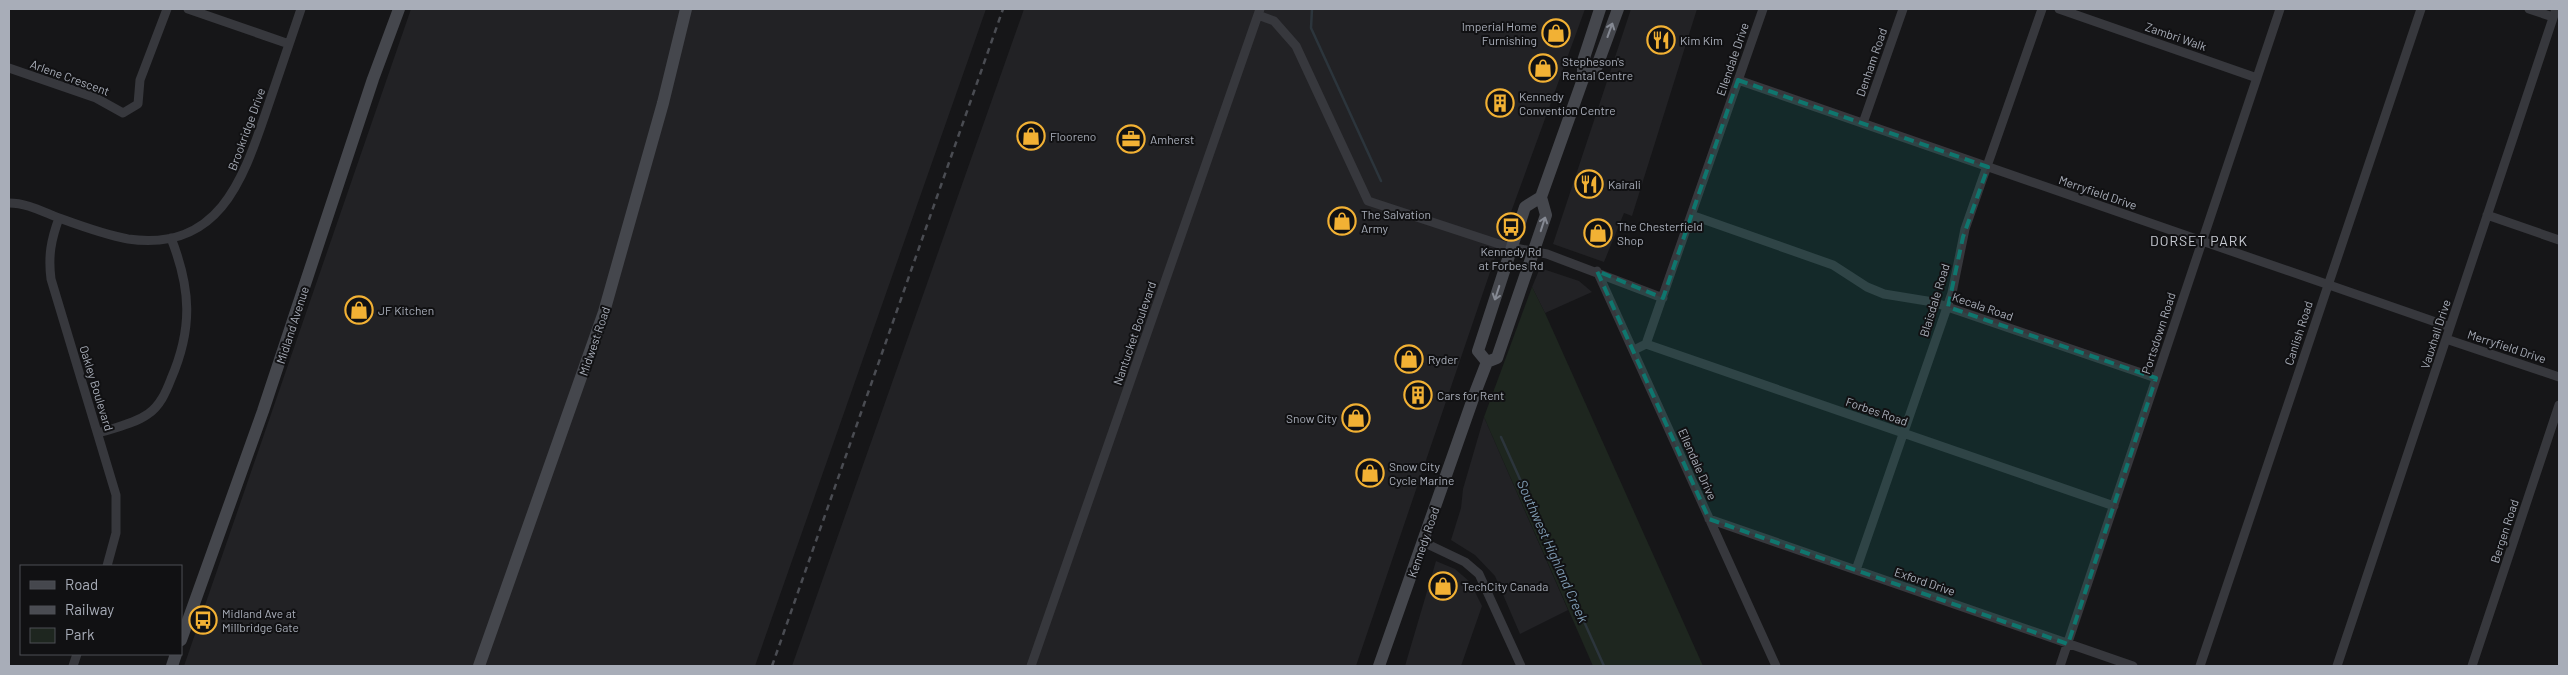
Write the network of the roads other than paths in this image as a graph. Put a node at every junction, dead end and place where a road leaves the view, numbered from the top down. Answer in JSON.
{"nodes":[{"id":1,"x":167,"y":9,"type":"edge"},
{"id":2,"x":188,"y":9,"type":"edge"},
{"id":3,"x":301,"y":9,"type":"edge"},
{"id":4,"x":399,"y":9,"type":"edge"},
{"id":5,"x":686,"y":9,"type":"edge"},
{"id":6,"x":1600,"y":9,"type":"edge"},
{"id":7,"x":1618,"y":9,"type":"edge"},
{"id":8,"x":1763,"y":9,"type":"edge"},
{"id":9,"x":1903,"y":9,"type":"edge"},
{"id":10,"x":2042,"y":9,"type":"edge"},
{"id":11,"x":2059,"y":9,"type":"edge"},
{"id":12,"x":2280,"y":9,"type":"edge"},
{"id":13,"x":2421,"y":9,"type":"edge"},
{"id":14,"x":2530,"y":9,"type":"edge"},
{"id":15,"x":1259,"y":12,"type":"edge"},
{"id":16,"x":2554,"y":13,"type":"edge"},
{"id":17,"x":289,"y":44,"type":"junction"},
{"id":18,"x":9,"y":68,"type":"edge"},
{"id":19,"x":2257,"y":78,"type":"junction"},
{"id":20,"x":1583,"y":79,"type":"junction"},
{"id":21,"x":1738,"y":80,"type":"junction"},
{"id":22,"x":1863,"y":123,"type":"junction"},
{"id":23,"x":1988,"y":167,"type":"junction"},
{"id":24,"x":1541,"y":197,"type":"junction"},
{"id":25,"x":9,"y":202,"type":"edge"},
{"id":26,"x":1691,"y":215,"type":"junction"},
{"id":27,"x":2487,"y":215,"type":"junction"},
{"id":28,"x":59,"y":218,"type":"junction"},
{"id":29,"x":172,"y":238,"type":"junction"},
{"id":30,"x":2559,"y":240,"type":"edge"},
{"id":31,"x":2202,"y":241,"type":"junction"},
{"id":32,"x":1512,"y":247,"type":"junction"},
{"id":33,"x":1534,"y":250,"type":"junction"},
{"id":34,"x":1597,"y":272,"type":"junction"},
{"id":35,"x":2328,"y":285,"type":"junction"},
{"id":36,"x":1663,"y":298,"type":"junction"},
{"id":37,"x":1948,"y":307,"type":"junction"},
{"id":38,"x":2450,"y":327,"type":"junction"},
{"id":39,"x":2446,"y":339,"type":"junction"},
{"id":40,"x":1646,"y":344,"type":"junction"},
{"id":41,"x":1634,"y":350,"type":"junction"},
{"id":42,"x":1487,"y":362,"type":"junction"},
{"id":43,"x":2559,"y":377,"type":"edge"},
{"id":44,"x":2156,"y":378,"type":"junction"},
{"id":45,"x":2559,"y":405,"type":"edge"},
{"id":46,"x":98,"y":433,"type":"junction"},
{"id":47,"x":1903,"y":433,"type":"junction"},
{"id":48,"x":2114,"y":506,"type":"junction"},
{"id":49,"x":1709,"y":519,"type":"junction"},
{"id":50,"x":1423,"y":542,"type":"junction"},
{"id":51,"x":107,"y":565,"type":"edge"},
{"id":52,"x":1856,"y":570,"type":"junction"},
{"id":53,"x":182,"y":637,"type":"edge"},
{"id":54,"x":2068,"y":644,"type":"junction"},
{"id":55,"x":479,"y":666,"type":"edge"},
{"id":56,"x":1031,"y":666,"type":"edge"},
{"id":57,"x":1379,"y":666,"type":"edge"},
{"id":58,"x":1521,"y":666,"type":"edge"},
{"id":59,"x":1776,"y":666,"type":"edge"},
{"id":60,"x":2060,"y":666,"type":"edge"},
{"id":61,"x":2133,"y":666,"type":"edge"},
{"id":62,"x":2200,"y":666,"type":"edge"},
{"id":63,"x":2337,"y":666,"type":"edge"},
{"id":64,"x":2472,"y":666,"type":"edge"}],
"edges":[{"from":1,"to":18,"type":"street","name":"Arlene Crescent"},
{"from":2,"to":17,"type":"street"},
{"from":3,"to":17,"type":"street","name":"Brookridge Drive"},
{"from":4,"to":53,"type":"main road","name":"Midland Avenue"},
{"from":5,"to":55,"type":"main road","name":"Midwest Road"},
{"from":6,"to":20,"type":"main road","name":"Kennedy Road"},
{"from":20,"to":7,"type":"main road","name":"Kennedy Road","one_way":true},
{"from":8,"to":21,"type":"street","name":"Ellendale Drive"},
{"from":9,"to":22,"type":"street","name":"Denham Road"},
{"from":10,"to":23,"type":"street","name":"Blaisdale Road"},
{"from":11,"to":19,"type":"street","name":"Zambri Walk"},
{"from":12,"to":19,"type":"street","name":"Portsdown Road"},
{"from":13,"to":35,"type":"street","name":"Canlish Road"},
{"from":14,"to":16,"type":"street"},
{"from":15,"to":32,"type":"street"},
{"from":15,"to":56,"type":"street","name":"Nantucket Boulevard"},
{"from":16,"to":27,"type":"street","name":"Vauxhall Drive"},
{"from":17,"to":29,"type":"street","name":"Brookridge Drive"},
{"from":19,"to":31,"type":"street","name":"Portsdown Road"},
{"from":20,"to":24,"type":"main road","name":"Kennedy Road"},
{"from":21,"to":22,"type":"street","name":"Merryfield Drive"},
{"from":21,"to":26,"type":"street","name":"Ellendale Drive"},
{"from":22,"to":23,"type":"street","name":"Merryfield Drive"},
{"from":23,"to":31,"type":"street","name":"Merryfield Drive"},
{"from":23,"to":37,"type":"street","name":"Blaisdale Road"},
{"from":24,"to":32,"type":"main road","name":"Kennedy Road"},
{"from":33,"to":24,"type":"main road","name":"Kennedy Road","one_way":true},
{"from":25,"to":28,"type":"street","name":"Brookridge Drive"},
{"from":26,"to":36,"type":"street","name":"Ellendale Drive"},
{"from":26,"to":37,"type":"street","name":"Kecala Road"},
{"from":27,"to":30,"type":"street"},
{"from":27,"to":38,"type":"street","name":"Vauxhall Drive"},
{"from":28,"to":29,"type":"street","name":"Brookridge Drive"},
{"from":28,"to":46,"type":"street","name":"Oakley Boulevard"},
{"from":29,"to":46,"type":"street"},
{"from":31,"to":35,"type":"street","name":"Merryfield Drive"},
{"from":31,"to":44,"type":"street","name":"Portsdown Road"},
{"from":32,"to":33,"type":"street"},
{"from":32,"to":42,"type":"main road","name":"Kennedy Road","one_way":true},
{"from":33,"to":34,"type":"street"},
{"from":33,"to":42,"type":"main road","name":"Kennedy Road"},
{"from":34,"to":36,"type":"street"},
{"from":34,"to":41,"type":"street","name":"Ellendale Drive"},
{"from":35,"to":38,"type":"street","name":"Merryfield Drive"},
{"from":35,"to":62,"type":"street","name":"Canlish Road"},
{"from":36,"to":40,"type":"street","name":"Ellendale Drive"},
{"from":37,"to":44,"type":"street","name":"Kecala Road"},
{"from":37,"to":47,"type":"street","name":"Blaisdale Road"},
{"from":38,"to":39,"type":"street","name":"Vauxhall Drive"},
{"from":39,"to":43,"type":"street","name":"Merryfield Drive"},
{"from":39,"to":63,"type":"street","name":"Vauxhall Drive"},
{"from":40,"to":41,"type":"street"},
{"from":40,"to":47,"type":"street","name":"Forbes Road"},
{"from":41,"to":49,"type":"street","name":"Ellendale Drive"},
{"from":42,"to":50,"type":"main road","name":"Kennedy Road"},
{"from":44,"to":48,"type":"street","name":"Portsdown Road"},
{"from":45,"to":64,"type":"street","name":"Bergen Road"},
{"from":46,"to":51,"type":"street","name":"Oakley Boulevard"},
{"from":47,"to":48,"type":"street","name":"Forbes Road"},
{"from":47,"to":52,"type":"street","name":"Blaisdale Road"},
{"from":48,"to":54,"type":"street","name":"Portsdown Road"},
{"from":49,"to":52,"type":"street","name":"Exford Drive"},
{"from":49,"to":59,"type":"street","name":"Ellendale Drive"},
{"from":50,"to":57,"type":"main road","name":"Kennedy Road"},
{"from":50,"to":58,"type":"street"},
{"from":52,"to":54,"type":"street","name":"Exford Drive"},
{"from":54,"to":60,"type":"street","name":"Portsdown Road"},
{"from":54,"to":61,"type":"street","name":"Exford Drive"}]}
